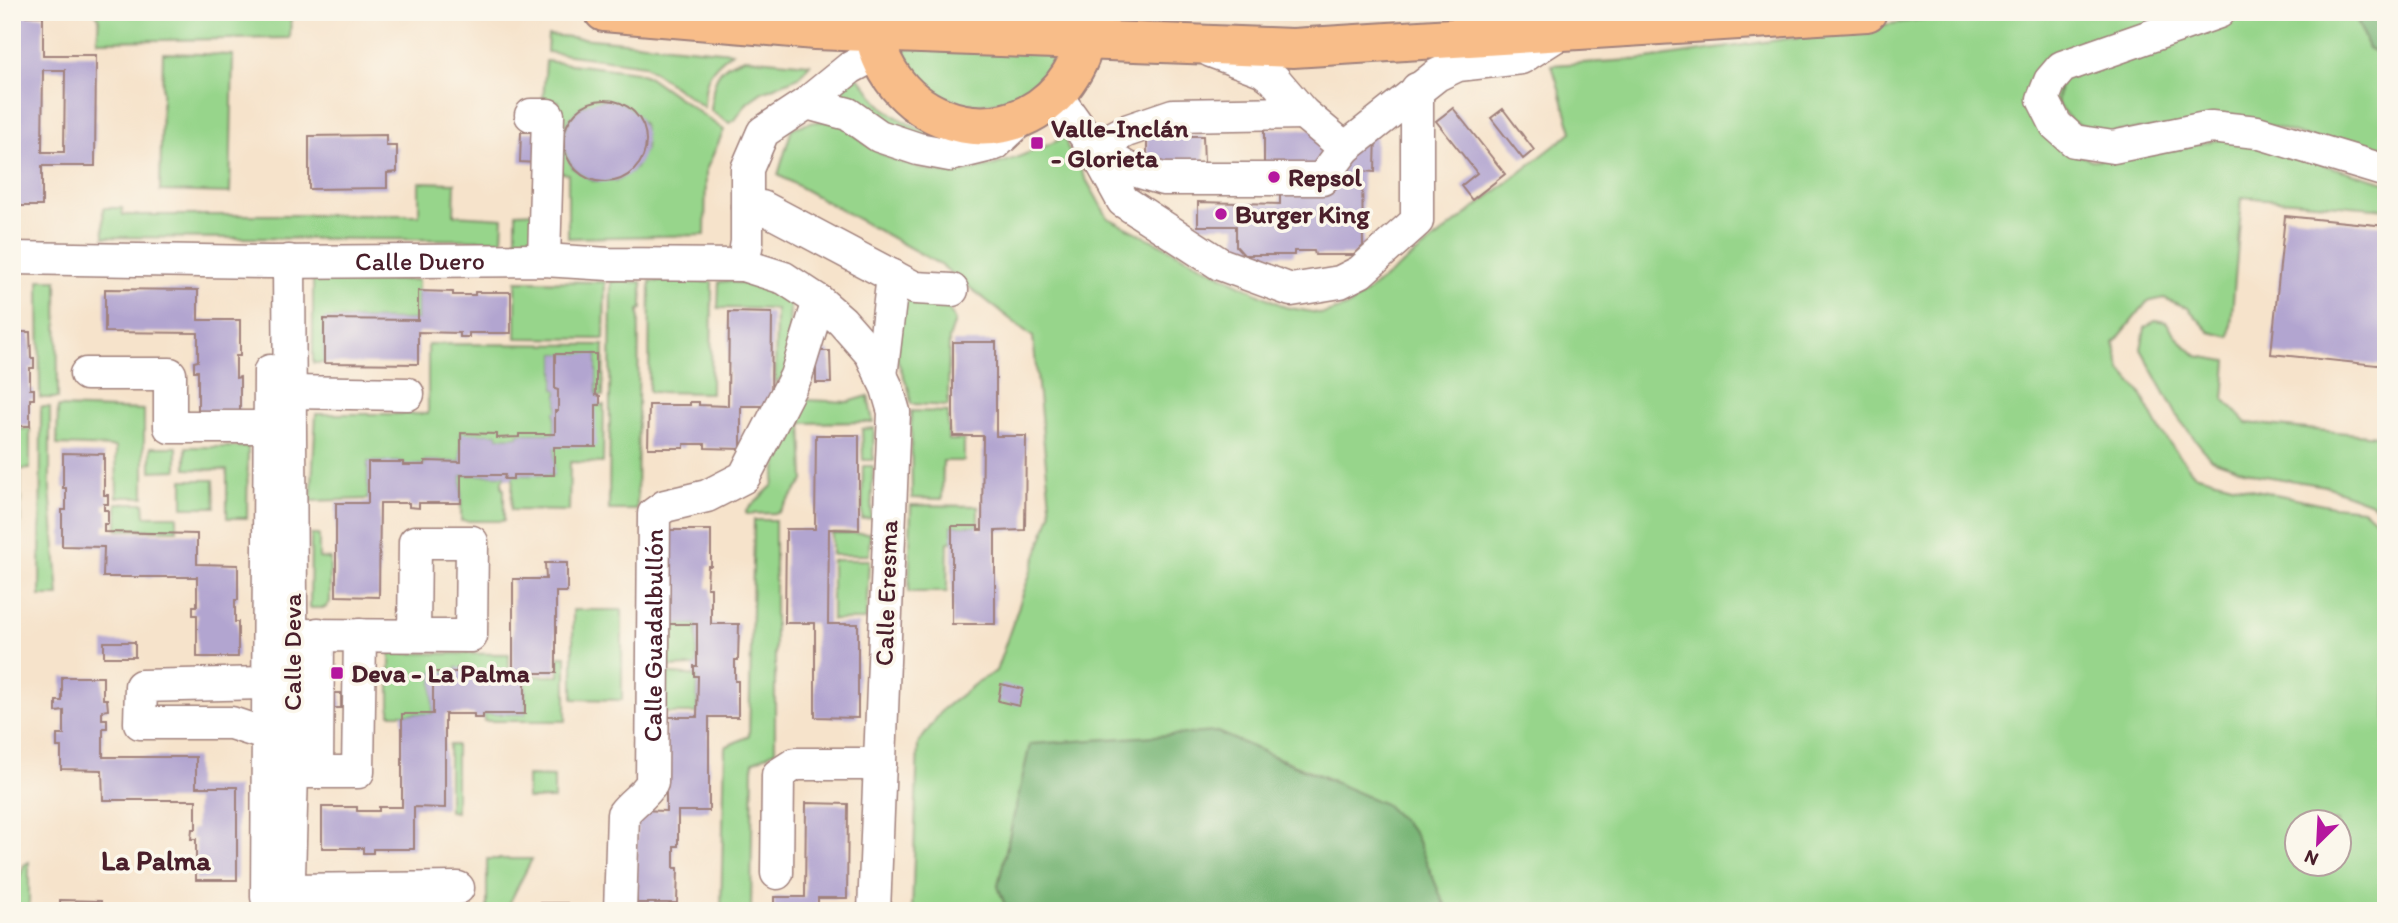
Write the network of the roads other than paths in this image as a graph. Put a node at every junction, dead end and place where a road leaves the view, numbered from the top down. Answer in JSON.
{"nodes":[{"id":1,"x":604,"y":12,"type":"edge"},
{"id":2,"x":1867,"y":12,"type":"edge"},
{"id":3,"x":2219,"y":12,"type":"edge"},
{"id":4,"x":1085,"y":26,"type":"edge"},
{"id":5,"x":875,"y":32,"type":"edge"},
{"id":6,"x":1562,"y":32,"type":"junction"},
{"id":7,"x":1193,"y":44,"type":"junction"},
{"id":8,"x":1417,"y":89,"type":"junction"},
{"id":9,"x":807,"y":103,"type":"junction"},
{"id":10,"x":1041,"y":104,"type":"junction"},
{"id":11,"x":1303,"y":113,"type":"junction"},
{"id":12,"x":531,"y":115,"type":"dead end"},
{"id":13,"x":1094,"y":148,"type":"junction"},
{"id":14,"x":1345,"y":148,"type":"junction"},
{"id":15,"x":2386,"y":171,"type":"edge"},
{"id":16,"x":747,"y":207,"type":"junction"},
{"id":17,"x":12,"y":258,"type":"edge"},
{"id":18,"x":544,"y":260,"type":"junction"},
{"id":19,"x":279,"y":261,"type":"junction"},
{"id":20,"x":743,"y":265,"type":"junction"},
{"id":21,"x":893,"y":276,"type":"junction"},
{"id":22,"x":952,"y":290,"type":"dead end"},
{"id":23,"x":819,"y":300,"type":"junction"},
{"id":24,"x":86,"y":374,"type":"dead end"},
{"id":25,"x":881,"y":376,"type":"junction"},
{"id":26,"x":291,"y":392,"type":"junction"},
{"id":27,"x":408,"y":394,"type":"dead end"},
{"id":28,"x":269,"y":427,"type":"junction"},
{"id":29,"x":305,"y":635,"type":"junction"},
{"id":30,"x":360,"y":635,"type":"junction"},
{"id":31,"x":414,"y":635,"type":"junction"},
{"id":32,"x":268,"y":683,"type":"junction"},
{"id":33,"x":268,"y":735,"type":"junction"},
{"id":34,"x":880,"y":764,"type":"junction"},
{"id":35,"x":304,"y":772,"type":"junction"},
{"id":36,"x":777,"y":873,"type":"dead end"},
{"id":37,"x":458,"y":888,"type":"dead end"},
{"id":38,"x":281,"y":904,"type":"edge"},
{"id":39,"x":620,"y":911,"type":"edge"},
{"id":40,"x":874,"y":911,"type":"edge"}],
"edges":[{"from":1,"to":5,"type":"main road"},
{"from":2,"to":6,"type":"main road"},
{"from":3,"to":15,"type":"street"},
{"from":4,"to":5,"type":"main road"},
{"from":4,"to":7,"type":"main road"},
{"from":4,"to":10,"type":"main road"},
{"from":5,"to":9,"type":"street"},
{"from":5,"to":10,"type":"main road"},
{"from":6,"to":7,"type":"main road"},
{"from":6,"to":8,"type":"street"},
{"from":7,"to":11,"type":"street"},
{"from":8,"to":13,"type":"street"},
{"from":8,"to":14,"type":"street"},
{"from":9,"to":10,"type":"street"},
{"from":9,"to":16,"type":"street"},
{"from":10,"to":13,"type":"street"},
{"from":11,"to":13,"type":"street"},
{"from":11,"to":14,"type":"street"},
{"from":12,"to":18,"type":"street"},
{"from":13,"to":14,"type":"street"},
{"from":16,"to":20,"type":"street"},
{"from":16,"to":21,"type":"street"},
{"from":17,"to":19,"type":"street","name":"Calle Duero"},
{"from":18,"to":19,"type":"street","name":"Calle Duero"},
{"from":18,"to":20,"type":"street","name":"Calle Duero"},
{"from":19,"to":26,"type":"street","name":"Calle Deva"},
{"from":19,"to":28,"type":"street","name":"Calle Deva"},
{"from":20,"to":23,"type":"street","name":"Calle Duero"},
{"from":21,"to":22,"type":"street"},
{"from":21,"to":25,"type":"street"},
{"from":23,"to":25,"type":"street","name":"Calle Eresma"},
{"from":23,"to":39,"type":"street","name":"Calle Guadalbullón"},
{"from":24,"to":28,"type":"street"},
{"from":25,"to":34,"type":"street","name":"Calle Eresma"},
{"from":26,"to":27,"type":"street"},
{"from":26,"to":29,"type":"street","name":"Calle Deva"},
{"from":28,"to":32,"type":"street","name":"Calle Deva"},
{"from":29,"to":30,"type":"street"},
{"from":29,"to":35,"type":"street","name":"Calle Deva"},
{"from":30,"to":31,"type":"street"},
{"from":30,"to":35,"type":"street"},
{"from":31,"to":31,"type":"street"},
{"from":32,"to":33,"type":"street","name":"Calle Deva"},
{"from":32,"to":33,"type":"street","name":"Calle Deva"},
{"from":33,"to":38,"type":"street","name":"Calle Deva"},
{"from":34,"to":36,"type":"street"},
{"from":34,"to":40,"type":"street","name":"Calle Eresma"},
{"from":35,"to":38,"type":"street","name":"Calle Deva"},
{"from":37,"to":38,"type":"street"}]}
